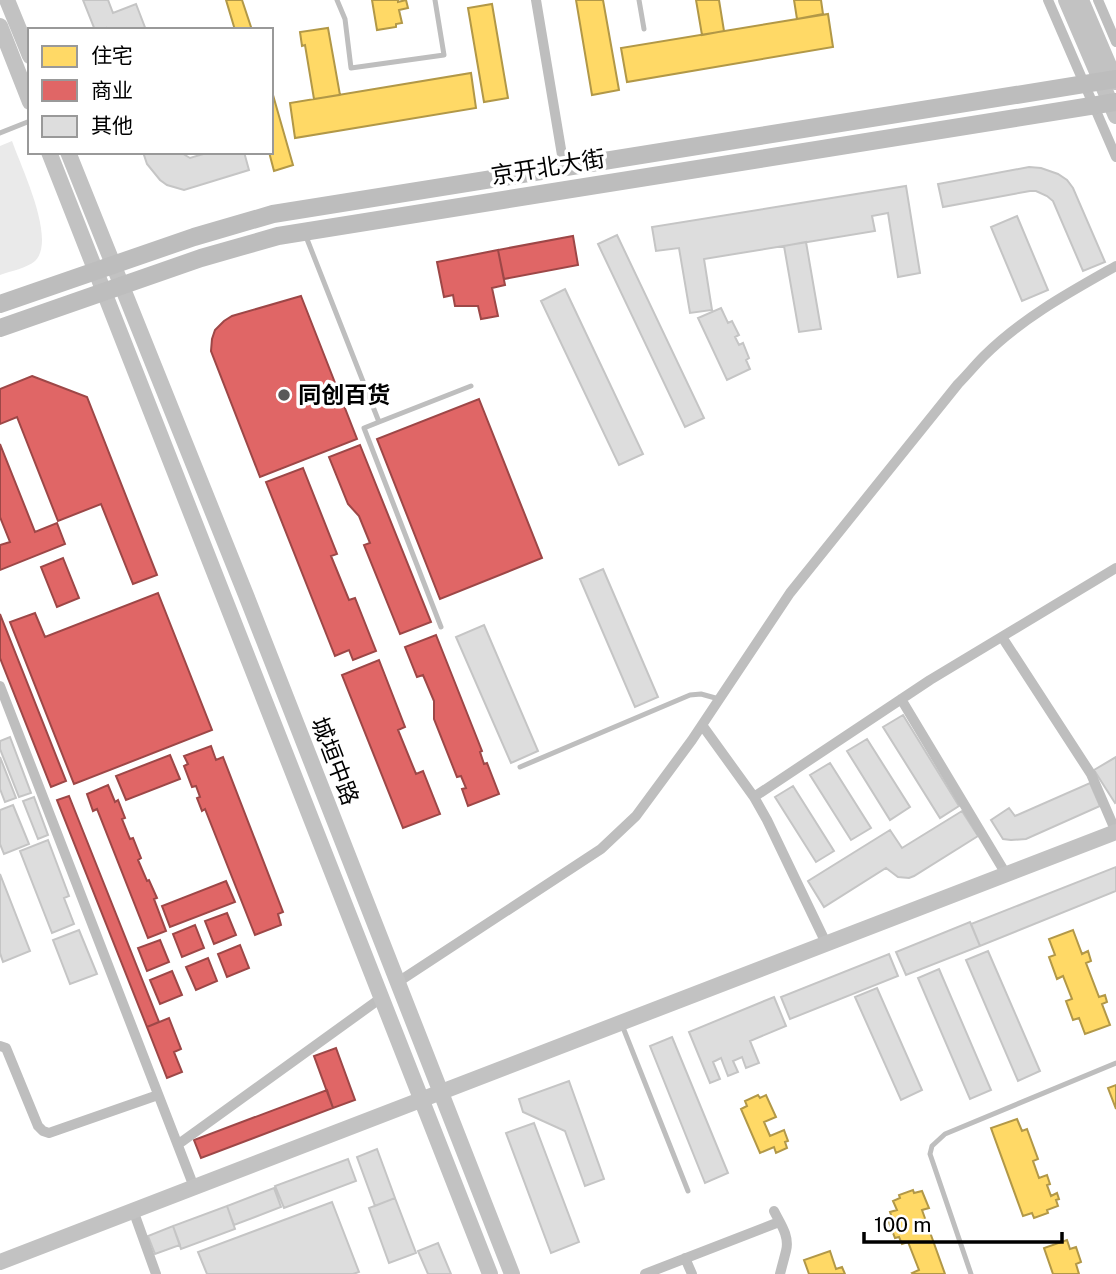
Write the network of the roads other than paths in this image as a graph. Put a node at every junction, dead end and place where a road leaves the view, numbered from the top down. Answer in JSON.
{"nodes":[{"id":1,"x":7,"y":0,"type":"edge"},
{"id":2,"x":337,"y":0,"type":"edge"},
{"id":3,"x":435,"y":0,"type":"edge"},
{"id":4,"x":536,"y":0,"type":"edge"},
{"id":5,"x":639,"y":0,"type":"edge"},
{"id":6,"x":1048,"y":0,"type":"edge"},
{"id":7,"x":1066,"y":0,"type":"edge"},
{"id":8,"x":1081,"y":0,"type":"edge"},
{"id":9,"x":1098,"y":0,"type":"edge"},
{"id":10,"x":0,"y":26,"type":"edge"},
{"id":11,"x":643,"y":29,"type":"dead end"},
{"id":12,"x":1116,"y":42,"type":"edge"},
{"id":13,"x":28,"y":51,"type":"edge"},
{"id":14,"x":1106,"y":81,"type":"edge"},
{"id":15,"x":28,"y":97,"type":"edge"},
{"id":16,"x":1109,"y":106,"type":"edge"},
{"id":17,"x":28,"y":122,"type":"edge"},
{"id":18,"x":0,"y":133,"type":"edge"},
{"id":19,"x":50,"y":154,"type":"edge"},
{"id":20,"x":69,"y":154,"type":"edge"},
{"id":21,"x":1116,"y":157,"type":"edge"},
{"id":22,"x":564,"y":167,"type":"junction"},
{"id":23,"x":304,"y":231,"type":"junction"},
{"id":24,"x":114,"y":265,"type":"junction"},
{"id":25,"x":1116,"y":266,"type":"edge"},
{"id":26,"x":96,"y":271,"type":"junction"},
{"id":27,"x":122,"y":286,"type":"junction"},
{"id":28,"x":104,"y":292,"type":"junction"},
{"id":29,"x":0,"y":304,"type":"edge"},
{"id":30,"x":0,"y":328,"type":"edge"},
{"id":31,"x":471,"y":386,"type":"dead end"},
{"id":32,"x":379,"y":422,"type":"junction"},
{"id":33,"x":1116,"y":568,"type":"edge"},
{"id":34,"x":441,"y":626,"type":"dead end"},
{"id":35,"x":1002,"y":637,"type":"junction"},
{"id":36,"x":0,"y":686,"type":"edge"},
{"id":37,"x":719,"y":699,"type":"junction"},
{"id":38,"x":901,"y":699,"type":"junction"},
{"id":39,"x":702,"y":725,"type":"junction"},
{"id":40,"x":520,"y":767,"type":"dead end"},
{"id":41,"x":754,"y":797,"type":"junction"},
{"id":42,"x":1116,"y":832,"type":"edge"},
{"id":43,"x":1006,"y":874,"type":"junction"},
{"id":44,"x":826,"y":943,"type":"junction"},
{"id":45,"x":398,"y":982,"type":"junction"},
{"id":46,"x":382,"y":998,"type":"junction"},
{"id":47,"x":621,"y":1023,"type":"junction"},
{"id":48,"x":0,"y":1045,"type":"edge"},
{"id":49,"x":1116,"y":1063,"type":"edge"},
{"id":50,"x":440,"y":1092,"type":"junction"},
{"id":51,"x":158,"y":1095,"type":"junction"},
{"id":52,"x":422,"y":1099,"type":"junction"},
{"id":53,"x":180,"y":1143,"type":"dead end"},
{"id":54,"x":194,"y":1187,"type":"junction"},
{"id":55,"x":688,"y":1191,"type":"dead end"},
{"id":56,"x":133,"y":1210,"type":"junction"},
{"id":57,"x":685,"y":1258,"type":"junction"},
{"id":58,"x":0,"y":1262,"type":"edge"},
{"id":59,"x":156,"y":1274,"type":"edge"},
{"id":60,"x":491,"y":1274,"type":"edge"},
{"id":61,"x":512,"y":1274,"type":"edge"},
{"id":62,"x":645,"y":1274,"type":"edge"},
{"id":63,"x":692,"y":1274,"type":"edge"},
{"id":64,"x":780,"y":1274,"type":"edge"},
{"id":65,"x":971,"y":1274,"type":"edge"}],
"edges":[{"from":1,"to":13,"type":"main road"},
{"from":2,"to":3,"type":"lane"},
{"from":4,"to":22,"type":"street"},
{"from":5,"to":11,"type":"lane"},
{"from":6,"to":14,"type":"street"},
{"from":7,"to":14,"type":"main road"},
{"from":8,"to":14,"type":"main road"},
{"from":9,"to":12,"type":"street"},
{"from":10,"to":15,"type":"main road"},
{"from":14,"to":16,"type":"main road"},
{"from":14,"to":22,"type":"main road","name":"京开北大街"},
{"from":16,"to":21,"type":"street"},
{"from":16,"to":23,"type":"main road","name":"京开北大街"},
{"from":17,"to":18,"type":"lane"},
{"from":19,"to":26,"type":"main road","name":"城垣中路"},
{"from":20,"to":24,"type":"main road","name":"城垣中路"},
{"from":22,"to":24,"type":"main road","name":"京开北大街"},
{"from":23,"to":27,"type":"main road","name":"京开北大街"},
{"from":23,"to":32,"type":"lane"},
{"from":24,"to":26,"type":"main road","name":"京开北大街"},
{"from":24,"to":27,"type":"main road","name":"城垣中路"},
{"from":25,"to":37,"type":"street"},
{"from":26,"to":28,"type":"main road","name":"城垣中路"},
{"from":26,"to":29,"type":"main road","name":"京开北大街"},
{"from":27,"to":28,"type":"main road","name":"京开北大街"},
{"from":27,"to":45,"type":"main road","name":"城垣中路"},
{"from":28,"to":30,"type":"main road","name":"京开北大街"},
{"from":28,"to":46,"type":"main road","name":"城垣中路"},
{"from":31,"to":32,"type":"lane"},
{"from":32,"to":34,"type":"lane"},
{"from":33,"to":35,"type":"street"},
{"from":35,"to":38,"type":"street"},
{"from":35,"to":42,"type":"street"},
{"from":36,"to":51,"type":"street"},
{"from":37,"to":39,"type":"street"},
{"from":37,"to":40,"type":"lane"},
{"from":38,"to":41,"type":"street"},
{"from":38,"to":43,"type":"street"},
{"from":39,"to":41,"type":"street"},
{"from":39,"to":45,"type":"street"},
{"from":41,"to":44,"type":"street"},
{"from":42,"to":43,"type":"main road"},
{"from":43,"to":44,"type":"main road"},
{"from":44,"to":47,"type":"main road"},
{"from":45,"to":50,"type":"main road","name":"城垣中路"},
{"from":46,"to":52,"type":"main road","name":"城垣中路"},
{"from":46,"to":53,"type":"street"},
{"from":47,"to":50,"type":"main road"},
{"from":47,"to":55,"type":"lane"},
{"from":48,"to":51,"type":"street"},
{"from":49,"to":65,"type":"lane"},
{"from":50,"to":52,"type":"main road"},
{"from":50,"to":61,"type":"main road","name":"城垣中路"},
{"from":51,"to":54,"type":"street"},
{"from":52,"to":54,"type":"main road"},
{"from":52,"to":60,"type":"main road","name":"城垣中路"},
{"from":54,"to":56,"type":"main road"},
{"from":56,"to":58,"type":"main road"},
{"from":56,"to":59,"type":"street"},
{"from":57,"to":62,"type":"street"},
{"from":57,"to":63,"type":"street"},
{"from":57,"to":64,"type":"street"}]}
